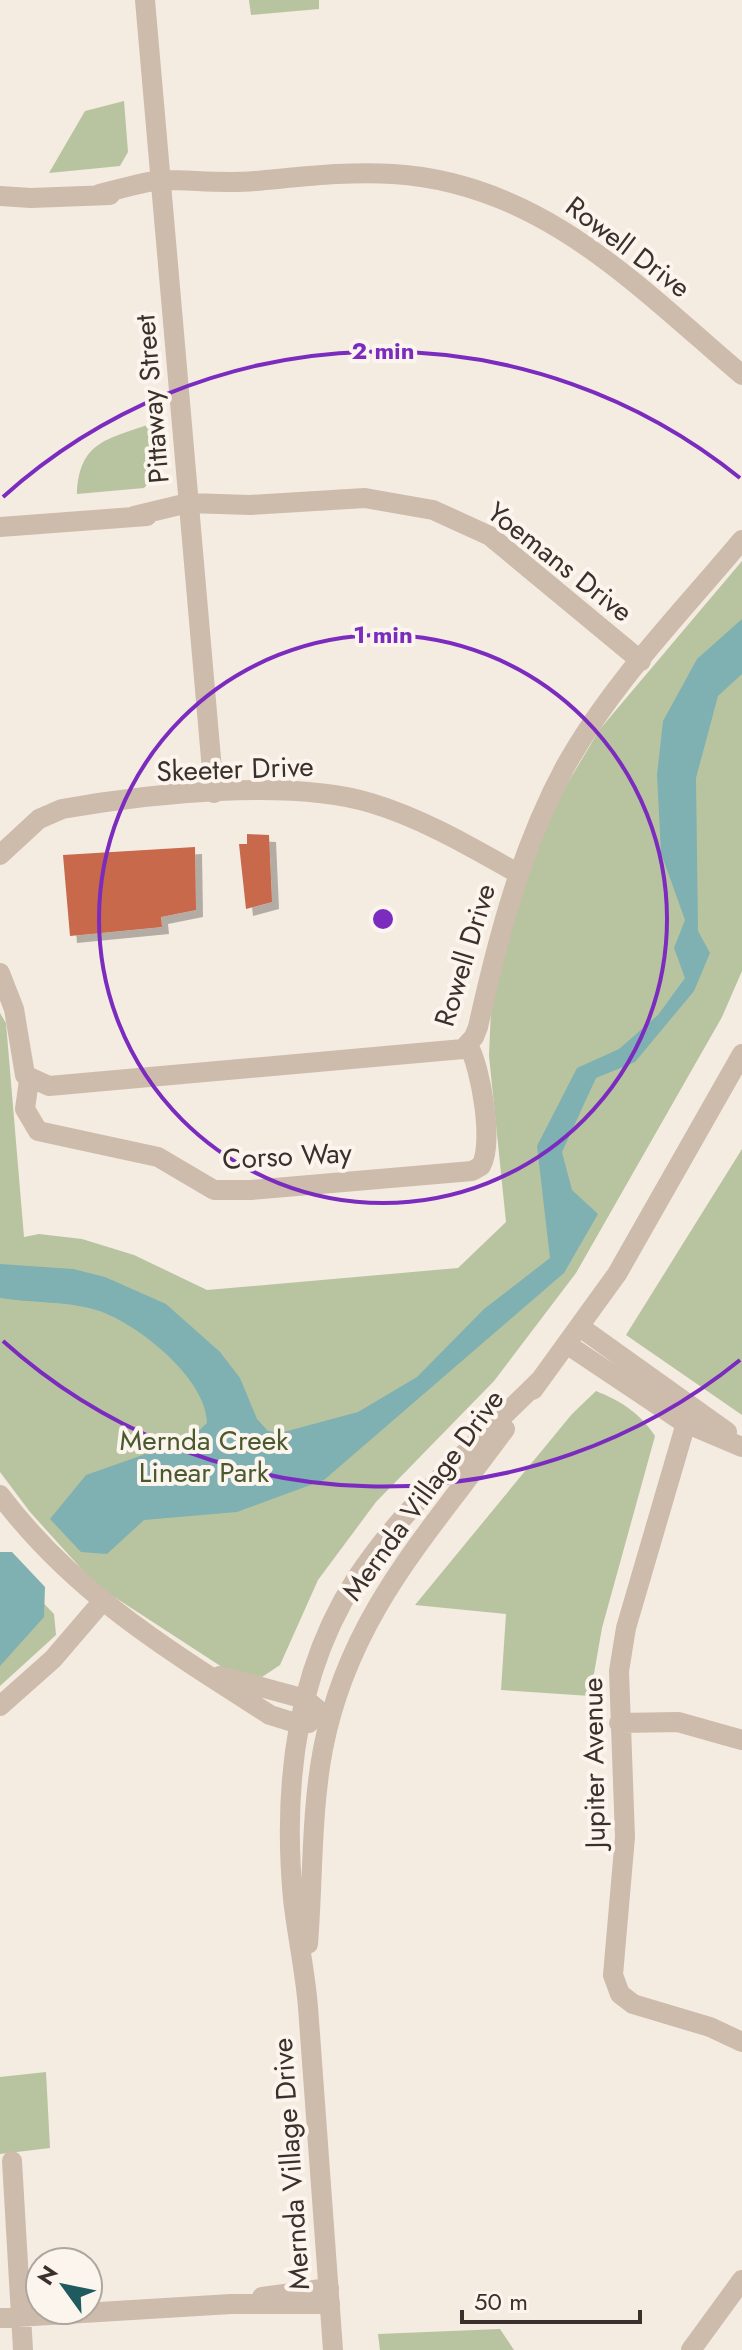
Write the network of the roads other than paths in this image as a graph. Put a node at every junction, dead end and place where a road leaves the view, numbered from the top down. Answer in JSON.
{"nodes":[{"id":1,"x":145,"y":0,"type":"edge"},
{"id":2,"x":161,"y":189,"type":"junction"},
{"id":3,"x":0,"y":196,"type":"edge"},
{"id":4,"x":742,"y":375,"type":"edge"},
{"id":5,"x":189,"y":510,"type":"junction"},
{"id":6,"x":0,"y":527,"type":"edge"},
{"id":7,"x":742,"y":540,"type":"edge"},
{"id":8,"x":641,"y":661,"type":"junction"},
{"id":9,"x":214,"y":793,"type":"junction"},
{"id":10,"x":0,"y":855,"type":"edge"},
{"id":11,"x":519,"y":874,"type":"junction"},
{"id":12,"x":0,"y":973,"type":"edge"},
{"id":13,"x":468,"y":1045,"type":"junction"},
{"id":14,"x":742,"y":1054,"type":"edge"},
{"id":15,"x":29,"y":1080,"type":"junction"},
{"id":16,"x":580,"y":1327,"type":"junction"},
{"id":17,"x":568,"y":1345,"type":"junction"},
{"id":18,"x":540,"y":1380,"type":"junction"},
{"id":19,"x":687,"y":1414,"type":"junction"},
{"id":20,"x":742,"y":1445,"type":"edge"},
{"id":21,"x":0,"y":1495,"type":"edge"},
{"id":22,"x":101,"y":1603,"type":"junction"},
{"id":23,"x":201,"y":1671,"type":"junction"},
{"id":24,"x":305,"y":1699,"type":"junction"},
{"id":25,"x":0,"y":1706,"type":"edge"},
{"id":26,"x":330,"y":1720,"type":"junction"},
{"id":27,"x":619,"y":1723,"type":"junction"},
{"id":28,"x":299,"y":1724,"type":"junction"},
{"id":29,"x":742,"y":1740,"type":"edge"},
{"id":30,"x":305,"y":1975,"type":"junction"},
{"id":31,"x":742,"y":2042,"type":"edge"},
{"id":32,"x":12,"y":2161,"type":"dead end"},
{"id":33,"x":742,"y":2280,"type":"edge"},
{"id":34,"x":329,"y":2296,"type":"junction"},
{"id":35,"x":10,"y":2318,"type":"edge"},
{"id":36,"x":23,"y":2350,"type":"edge"},
{"id":37,"x":333,"y":2350,"type":"edge"},
{"id":38,"x":691,"y":2350,"type":"edge"}],
"edges":[{"from":1,"to":2,"type":"street","name":"Pittaway Street"},
{"from":2,"to":3,"type":"street","name":"Rowell Drive"},
{"from":2,"to":4,"type":"street","name":"Rowell Drive"},
{"from":2,"to":5,"type":"street","name":"Pittaway Street"},
{"from":5,"to":6,"type":"street","name":"Yoemans Drive"},
{"from":5,"to":8,"type":"street","name":"Yoemans Drive"},
{"from":5,"to":9,"type":"street","name":"Pittaway Street"},
{"from":7,"to":8,"type":"street","name":"Rowell Drive"},
{"from":8,"to":11,"type":"street","name":"Rowell Drive"},
{"from":9,"to":10,"type":"street","name":"Skeeter Drive"},
{"from":9,"to":11,"type":"street","name":"Skeeter Drive"},
{"from":11,"to":13,"type":"street","name":"Rowell Drive"},
{"from":12,"to":15,"type":"street"},
{"from":13,"to":15,"type":"street","name":"Rowell Drive"},
{"from":13,"to":15,"type":"street","name":"Corso Way"},
{"from":14,"to":16,"type":"street","name":"Mernda Village Drive"},
{"from":16,"to":17,"type":"street","name":"Mernda Village Drive"},
{"from":16,"to":19,"type":"street"},
{"from":17,"to":18,"type":"street","name":"Mernda Village Drive"},
{"from":17,"to":19,"type":"street"},
{"from":18,"to":24,"type":"street","name":"Mernda Village Drive"},
{"from":18,"to":26,"type":"street","name":"Mernda Village Drive"},
{"from":19,"to":20,"type":"street"},
{"from":19,"to":27,"type":"street","name":"Jupiter Avenue"},
{"from":21,"to":22,"type":"street"},
{"from":22,"to":23,"type":"street"},
{"from":22,"to":25,"type":"street"},
{"from":23,"to":24,"type":"street"},
{"from":23,"to":28,"type":"street"},
{"from":24,"to":26,"type":"street"},
{"from":24,"to":28,"type":"street","name":"Mernda Village Drive"},
{"from":26,"to":28,"type":"street"},
{"from":26,"to":30,"type":"street","name":"Mernda Village Drive"},
{"from":27,"to":29,"type":"street"},
{"from":27,"to":31,"type":"street","name":"Jupiter Avenue"},
{"from":28,"to":30,"type":"street","name":"Mernda Village Drive"},
{"from":30,"to":34,"type":"street","name":"Mernda Village Drive"},
{"from":32,"to":35,"type":"street"},
{"from":33,"to":38,"type":"street"},
{"from":34,"to":35,"type":"street"},
{"from":34,"to":37,"type":"street","name":"Mernda Village Drive"},
{"from":35,"to":36,"type":"street"}]}
